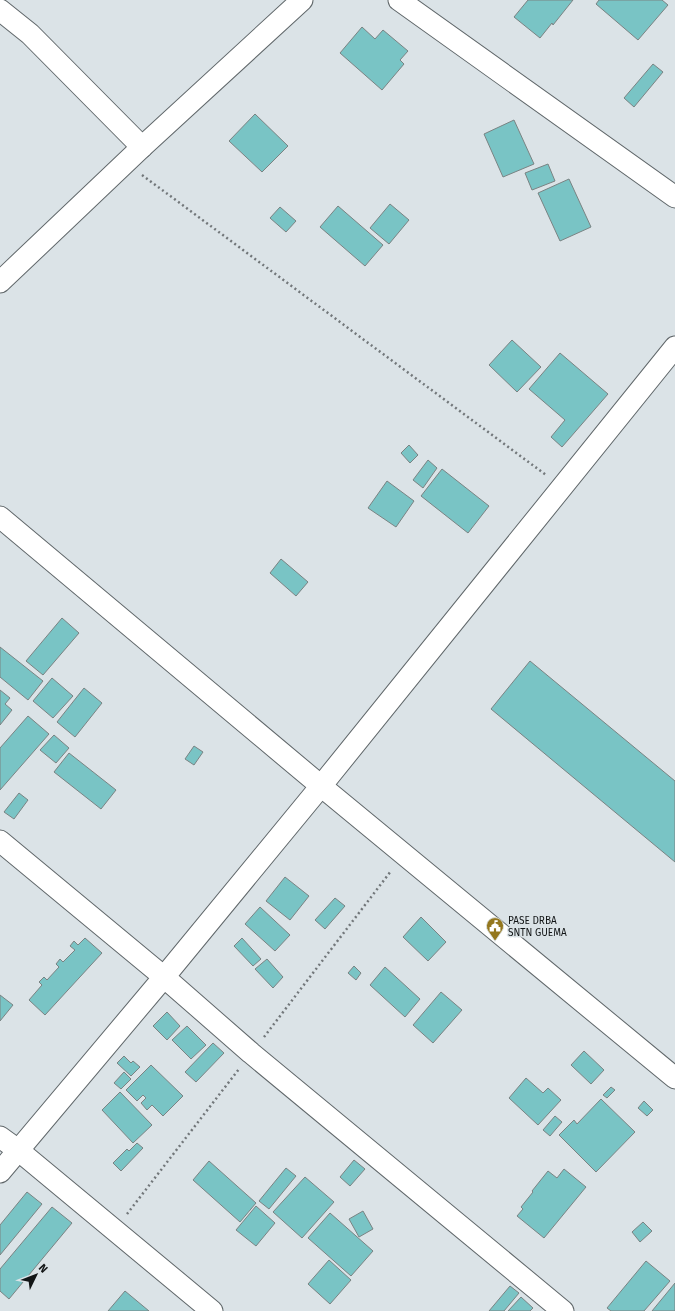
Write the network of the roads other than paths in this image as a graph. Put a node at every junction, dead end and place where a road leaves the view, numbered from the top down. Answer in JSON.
{"nodes":[{"id":1,"x":302,"y":0,"type":"edge"},
{"id":2,"x":399,"y":0,"type":"edge"},
{"id":3,"x":0,"y":10,"type":"edge"},
{"id":4,"x":142,"y":147,"type":"junction"},
{"id":5,"x":675,"y":197,"type":"edge"},
{"id":6,"x":0,"y":282,"type":"edge"},
{"id":7,"x":675,"y":347,"type":"edge"},
{"id":8,"x":0,"y":517,"type":"edge"},
{"id":9,"x":321,"y":786,"type":"junction"},
{"id":10,"x":0,"y":841,"type":"edge"},
{"id":11,"x":164,"y":977,"type":"junction"},
{"id":12,"x":675,"y":1078,"type":"edge"},
{"id":13,"x":0,"y":1137,"type":"edge"},
{"id":14,"x":18,"y":1150,"type":"junction"},
{"id":15,"x":0,"y":1172,"type":"edge"},
{"id":16,"x":212,"y":1311,"type":"edge"},
{"id":17,"x":563,"y":1311,"type":"edge"}],
"edges":[{"from":1,"to":4,"type":"street"},
{"from":2,"to":5,"type":"street"},
{"from":3,"to":4,"type":"street"},
{"from":4,"to":6,"type":"street"},
{"from":7,"to":9,"type":"street"},
{"from":8,"to":9,"type":"street"},
{"from":9,"to":11,"type":"street"},
{"from":9,"to":12,"type":"street"},
{"from":10,"to":11,"type":"street"},
{"from":11,"to":14,"type":"street"},
{"from":11,"to":17,"type":"street"},
{"from":13,"to":14,"type":"street"},
{"from":14,"to":15,"type":"street"},
{"from":14,"to":16,"type":"street"}]}
